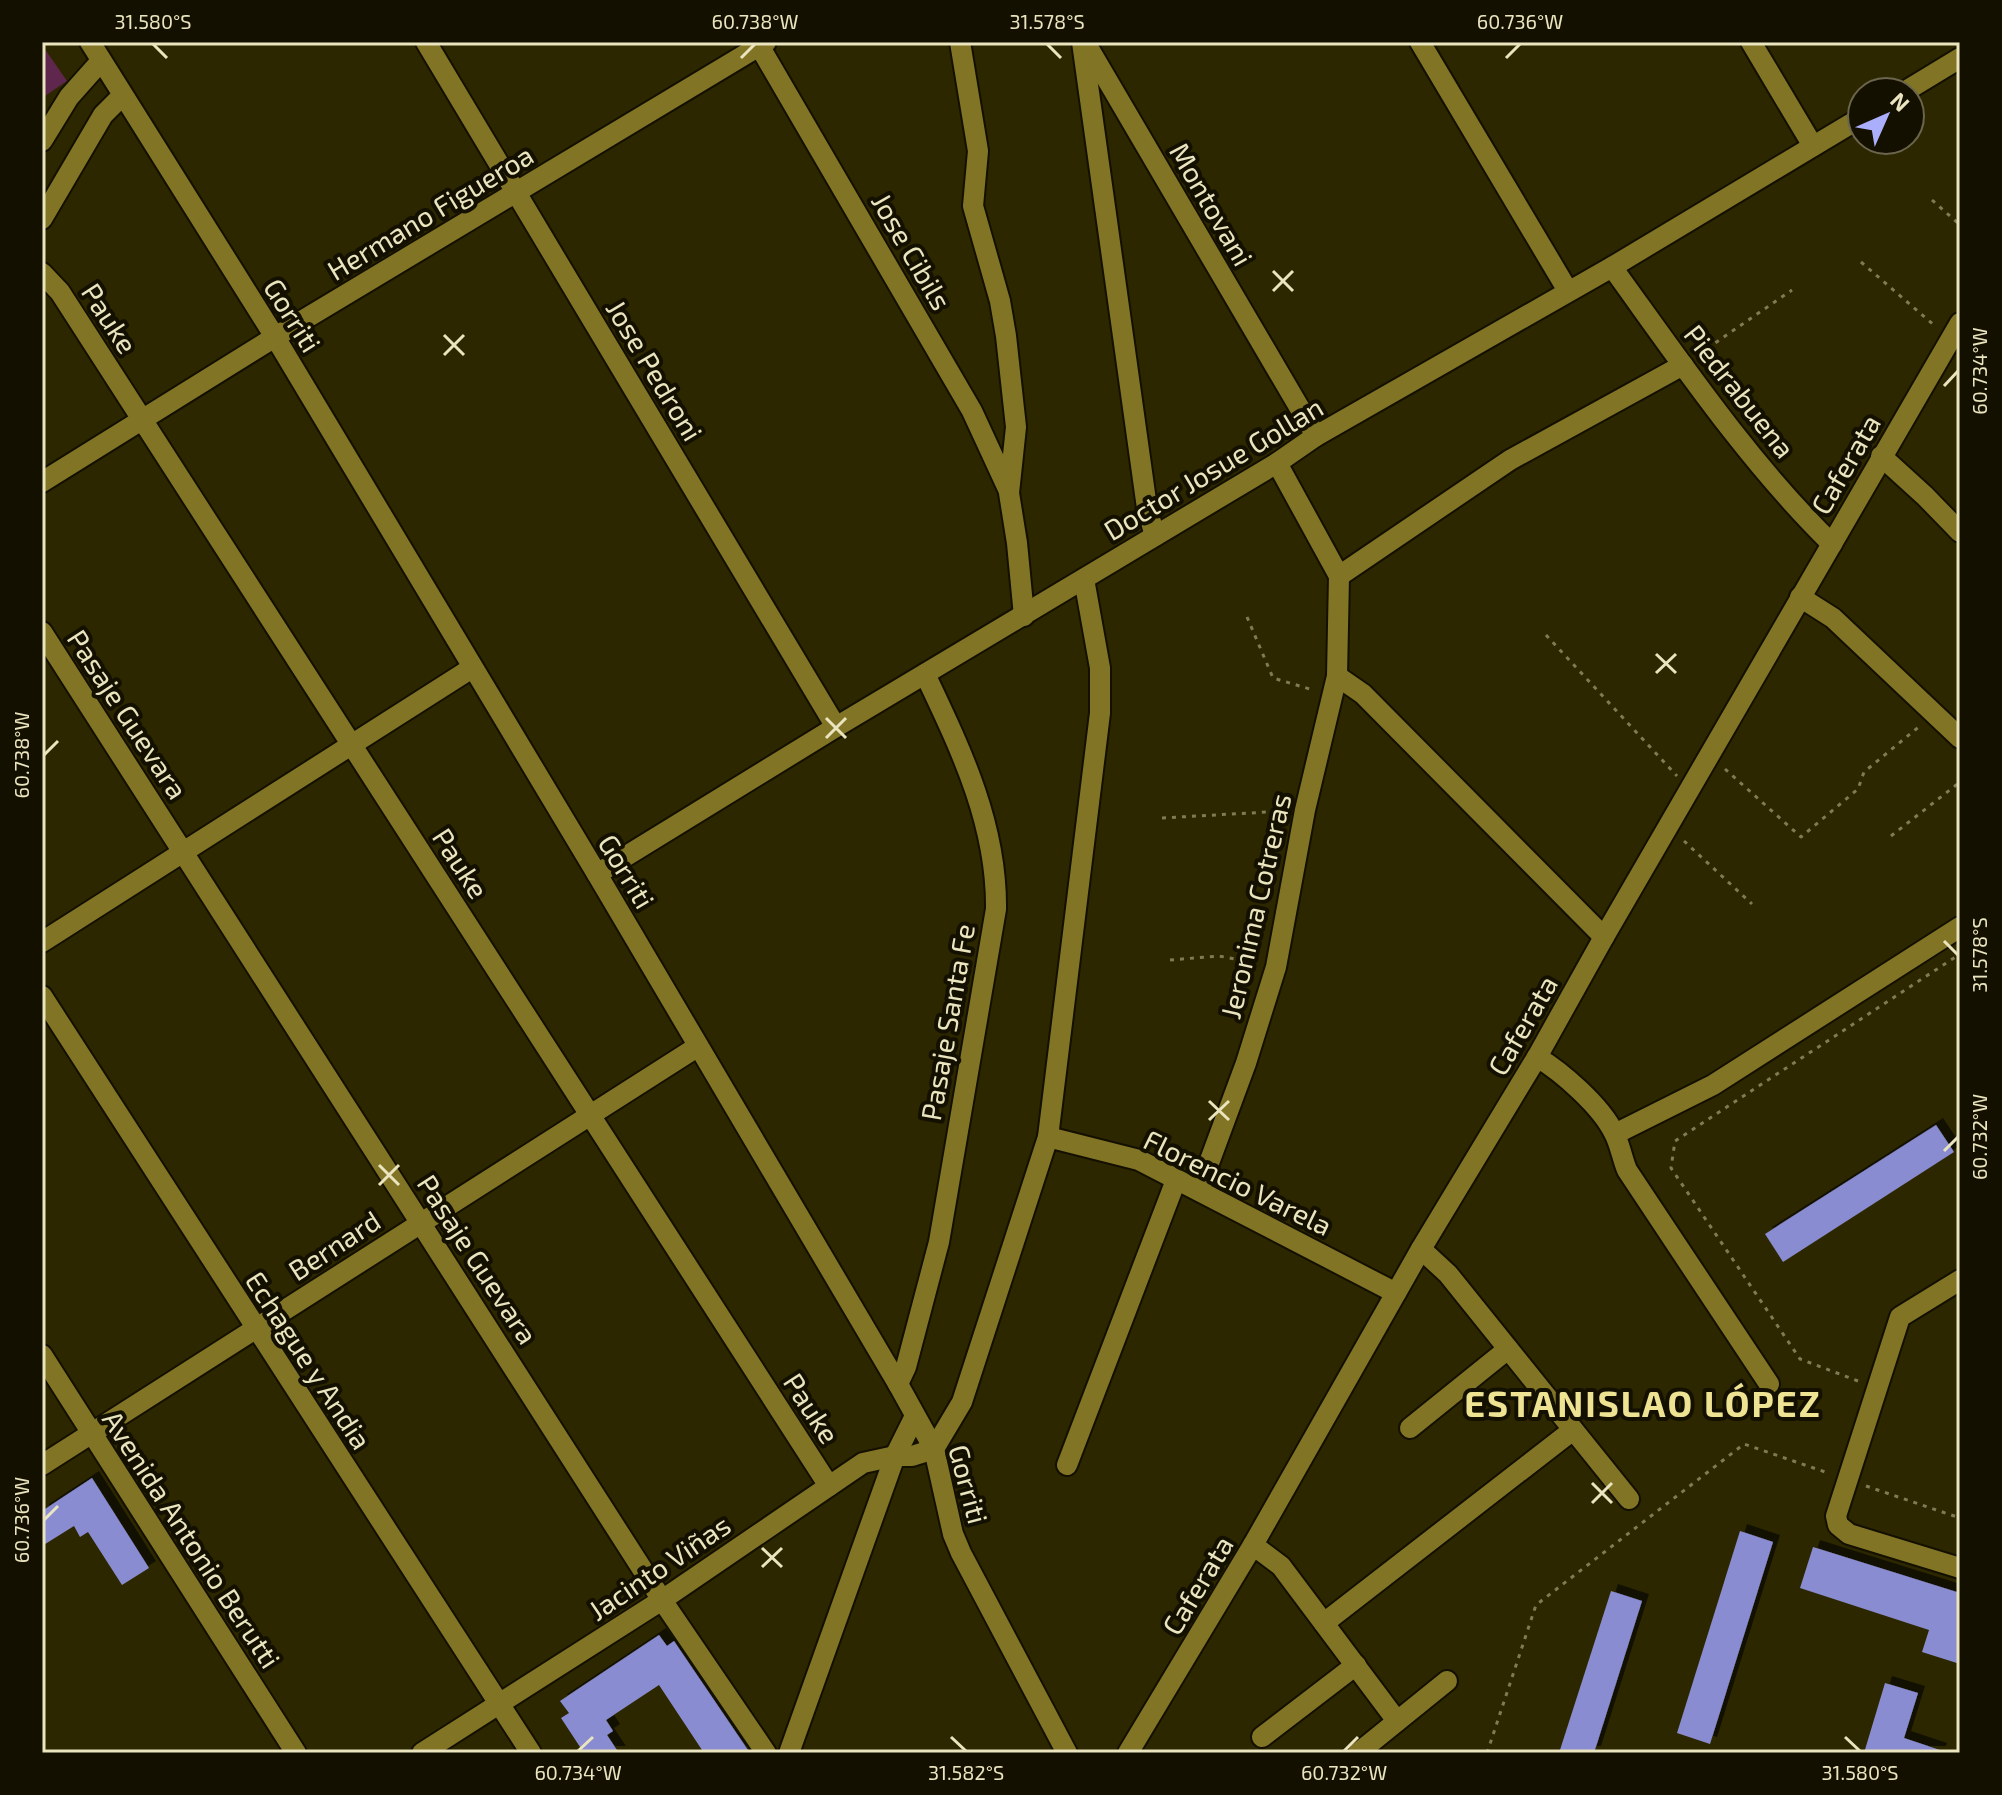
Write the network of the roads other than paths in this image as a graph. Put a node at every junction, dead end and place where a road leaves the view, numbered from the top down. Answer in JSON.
{"nodes":[{"id":1,"x":90,"y":42,"type":"edge"},
{"id":2,"x":426,"y":42,"type":"edge"},
{"id":3,"x":960,"y":42,"type":"edge"},
{"id":4,"x":1084,"y":42,"type":"edge"},
{"id":5,"x":1420,"y":42,"type":"edge"},
{"id":6,"x":1751,"y":42,"type":"edge"},
{"id":7,"x":761,"y":43,"type":"edge"},
{"id":8,"x":1960,"y":58,"type":"edge"},
{"id":9,"x":101,"y":61,"type":"junction"},
{"id":10,"x":1926,"y":79,"type":"edge"},
{"id":11,"x":122,"y":96,"type":"junction"},
{"id":12,"x":1846,"y":126,"type":"edge"},
{"id":13,"x":42,"y":141,"type":"edge"},
{"id":14,"x":1813,"y":146,"type":"junction"},
{"id":15,"x":516,"y":193,"type":"junction"},
{"id":16,"x":42,"y":219,"type":"edge"},
{"id":17,"x":1612,"y":267,"type":"junction"},
{"id":18,"x":42,"y":273,"type":"edge"},
{"id":19,"x":1568,"y":291,"type":"junction"},
{"id":20,"x":1955,"y":331,"type":"edge"},
{"id":21,"x":275,"y":337,"type":"junction"},
{"id":22,"x":1683,"y":365,"type":"junction"},
{"id":23,"x":141,"y":419,"type":"junction"},
{"id":24,"x":1316,"y":436,"type":"junction"},
{"id":25,"x":1881,"y":456,"type":"junction"},
{"id":26,"x":1277,"y":463,"type":"junction"},
{"id":27,"x":42,"y":482,"type":"edge"},
{"id":28,"x":1009,"y":493,"type":"junction"},
{"id":29,"x":1960,"y":532,"type":"edge"},
{"id":30,"x":1155,"y":536,"type":"junction"},
{"id":31,"x":1832,"y":544,"type":"junction"},
{"id":32,"x":1339,"y":576,"type":"junction"},
{"id":33,"x":1084,"y":579,"type":"junction"},
{"id":34,"x":1800,"y":597,"type":"junction"},
{"id":35,"x":1024,"y":616,"type":"junction"},
{"id":36,"x":42,"y":632,"type":"edge"},
{"id":37,"x":472,"y":668,"type":"junction"},
{"id":38,"x":925,"y":674,"type":"junction"},
{"id":39,"x":1334,"y":686,"type":"junction"},
{"id":40,"x":836,"y":727,"type":"junction"},
{"id":41,"x":1960,"y":738,"type":"edge"},
{"id":42,"x":351,"y":745,"type":"junction"},
{"id":43,"x":182,"y":852,"type":"junction"},
{"id":44,"x":597,"y":874,"type":"junction"},
{"id":45,"x":1960,"y":927,"type":"edge"},
{"id":46,"x":1604,"y":937,"type":"junction"},
{"id":47,"x":42,"y":942,"type":"edge"},
{"id":48,"x":42,"y":996,"type":"edge"},
{"id":49,"x":697,"y":1047,"type":"junction"},
{"id":50,"x":1537,"y":1057,"type":"junction"},
{"id":51,"x":589,"y":1114,"type":"junction"},
{"id":52,"x":1615,"y":1134,"type":"junction"},
{"id":53,"x":1048,"y":1137,"type":"junction"},
{"id":54,"x":1176,"y":1180,"type":"junction"},
{"id":55,"x":1199,"y":1190,"type":"junction"},
{"id":56,"x":422,"y":1222,"type":"junction"},
{"id":57,"x":1421,"y":1249,"type":"junction"},
{"id":58,"x":1960,"y":1280,"type":"edge"},
{"id":59,"x":1396,"y":1293,"type":"junction"},
{"id":60,"x":255,"y":1329,"type":"junction"},
{"id":61,"x":1508,"y":1349,"type":"junction"},
{"id":62,"x":42,"y":1355,"type":"edge"},
{"id":63,"x":898,"y":1384,"type":"junction"},
{"id":64,"x":1769,"y":1384,"type":"dead end"},
{"id":65,"x":915,"y":1416,"type":"junction"},
{"id":66,"x":1410,"y":1428,"type":"dead end"},
{"id":67,"x":1573,"y":1430,"type":"junction"},
{"id":68,"x":92,"y":1433,"type":"junction"},
{"id":69,"x":934,"y":1449,"type":"junction"},
{"id":70,"x":895,"y":1456,"type":"junction"},
{"id":71,"x":42,"y":1465,"type":"edge"},
{"id":72,"x":1067,"y":1465,"type":"dead end"},
{"id":73,"x":829,"y":1486,"type":"junction"},
{"id":74,"x":1629,"y":1499,"type":"dead end"},
{"id":75,"x":1253,"y":1545,"type":"junction"},
{"id":76,"x":1960,"y":1568,"type":"edge"},
{"id":77,"x":662,"y":1600,"type":"junction"},
{"id":78,"x":1324,"y":1623,"type":"junction"},
{"id":79,"x":1356,"y":1665,"type":"junction"},
{"id":80,"x":1447,"y":1681,"type":"dead end"},
{"id":81,"x":500,"y":1704,"type":"junction"},
{"id":82,"x":1397,"y":1721,"type":"junction"},
{"id":83,"x":1262,"y":1737,"type":"dead end"},
{"id":84,"x":296,"y":1753,"type":"edge"},
{"id":85,"x":422,"y":1753,"type":"edge"},
{"id":86,"x":531,"y":1753,"type":"edge"},
{"id":87,"x":766,"y":1753,"type":"edge"},
{"id":88,"x":789,"y":1753,"type":"edge"},
{"id":89,"x":1067,"y":1753,"type":"edge"},
{"id":90,"x":1128,"y":1753,"type":"edge"},
{"id":91,"x":1358,"y":1753,"type":"edge"}],
"edges":[{"from":1,"to":9,"type":"street","name":"Gorriti"},
{"from":2,"to":15,"type":"street","name":"Jose Pedroni"},
{"from":3,"to":28,"type":"street"},
{"from":4,"to":24,"type":"street","name":"Montovani"},
{"from":4,"to":30,"type":"street"},
{"from":5,"to":19,"type":"street"},
{"from":6,"to":14,"type":"street"},
{"from":7,"to":15,"type":"street","name":"Hermano Figueroa"},
{"from":7,"to":28,"type":"street","name":"Jose Cibils"},
{"from":8,"to":10,"type":"street"},
{"from":9,"to":11,"type":"street","name":"Gorriti"},
{"from":9,"to":13,"type":"street"},
{"from":11,"to":16,"type":"street"},
{"from":11,"to":21,"type":"street","name":"Gorriti"},
{"from":12,"to":14,"type":"street","name":"Doctor Josue Gollan"},
{"from":14,"to":17,"type":"street","name":"Doctor Josue Gollan"},
{"from":15,"to":21,"type":"street","name":"Hermano Figueroa"},
{"from":15,"to":40,"type":"street","name":"Jose Pedroni"},
{"from":17,"to":19,"type":"street","name":"Doctor Josue Gollan"},
{"from":17,"to":22,"type":"street","name":"Piedrabuena"},
{"from":18,"to":23,"type":"street","name":"Pauke"},
{"from":19,"to":24,"type":"street","name":"Doctor Josue Gollan"},
{"from":20,"to":25,"type":"street","name":"Caferata"},
{"from":21,"to":23,"type":"street","name":"Hermano Figueroa"},
{"from":21,"to":37,"type":"street","name":"Gorriti"},
{"from":22,"to":31,"type":"street","name":"Piedrabuena"},
{"from":22,"to":32,"type":"street"},
{"from":23,"to":27,"type":"street","name":"Hermano Figueroa"},
{"from":23,"to":42,"type":"street","name":"Pauke"},
{"from":24,"to":26,"type":"street","name":"Doctor Josue Gollan"},
{"from":25,"to":29,"type":"street"},
{"from":25,"to":31,"type":"street","name":"Caferata"},
{"from":26,"to":30,"type":"street","name":"Doctor Josue Gollan"},
{"from":26,"to":32,"type":"street"},
{"from":28,"to":35,"type":"street"},
{"from":30,"to":33,"type":"street","name":"Doctor Josue Gollan"},
{"from":31,"to":34,"type":"street","name":"Caferata"},
{"from":32,"to":39,"type":"street"},
{"from":33,"to":35,"type":"street","name":"Doctor Josue Gollan"},
{"from":33,"to":53,"type":"street"},
{"from":34,"to":41,"type":"street"},
{"from":34,"to":46,"type":"street","name":"Caferata"},
{"from":35,"to":38,"type":"street","name":"Doctor Josue Gollan"},
{"from":36,"to":43,"type":"street","name":"Pasaje Guevara"},
{"from":37,"to":42,"type":"street"},
{"from":37,"to":44,"type":"street","name":"Gorriti"},
{"from":38,"to":40,"type":"street","name":"Doctor Josue Gollan"},
{"from":38,"to":63,"type":"street","name":"Pasaje Santa Fe"},
{"from":39,"to":46,"type":"street"},
{"from":39,"to":55,"type":"street","name":"Jeronima Cotreras"},
{"from":40,"to":44,"type":"street","name":"Doctor Josue Gollan"},
{"from":42,"to":43,"type":"street"},
{"from":42,"to":51,"type":"street","name":"Pauke"},
{"from":43,"to":47,"type":"street"},
{"from":43,"to":56,"type":"street","name":"Pasaje Guevara"},
{"from":44,"to":49,"type":"street","name":"Gorriti"},
{"from":45,"to":52,"type":"street"},
{"from":46,"to":50,"type":"street","name":"Caferata"},
{"from":48,"to":60,"type":"street","name":"Echague y Andia"},
{"from":49,"to":51,"type":"street","name":"Bernard"},
{"from":49,"to":63,"type":"street","name":"Gorriti"},
{"from":50,"to":52,"type":"street"},
{"from":50,"to":57,"type":"street","name":"Caferata"},
{"from":51,"to":56,"type":"street","name":"Bernard"},
{"from":51,"to":73,"type":"street","name":"Pauke"},
{"from":52,"to":64,"type":"street"},
{"from":53,"to":54,"type":"street","name":"Florencio Varela"},
{"from":53,"to":69,"type":"street"},
{"from":54,"to":55,"type":"street","name":"Florencio Varela"},
{"from":54,"to":72,"type":"street"},
{"from":55,"to":59,"type":"street","name":"Florencio Varela"},
{"from":56,"to":60,"type":"street","name":"Bernard"},
{"from":56,"to":77,"type":"street","name":"Pasaje Guevara"},
{"from":57,"to":59,"type":"street","name":"Caferata"},
{"from":57,"to":61,"type":"street"},
{"from":58,"to":76,"type":"street"},
{"from":59,"to":75,"type":"street","name":"Caferata"},
{"from":60,"to":68,"type":"street","name":"Bernard"},
{"from":60,"to":81,"type":"street","name":"Echague y Andia"},
{"from":61,"to":66,"type":"street"},
{"from":61,"to":67,"type":"street"},
{"from":62,"to":68,"type":"street","name":"Avenida Antonio Berutti"},
{"from":63,"to":65,"type":"street","name":"Gorriti"},
{"from":65,"to":69,"type":"street","name":"Gorriti"},
{"from":65,"to":70,"type":"street"},
{"from":67,"to":74,"type":"street"},
{"from":67,"to":78,"type":"street"},
{"from":68,"to":71,"type":"street","name":"Bernard"},
{"from":68,"to":84,"type":"street","name":"Avenida Antonio Berutti"},
{"from":69,"to":70,"type":"street","name":"Jacinto Viñas"},
{"from":69,"to":89,"type":"street","name":"Gorriti"},
{"from":70,"to":73,"type":"street","name":"Jacinto Viñas"},
{"from":70,"to":88,"type":"street"},
{"from":73,"to":77,"type":"street","name":"Jacinto Viñas"},
{"from":75,"to":78,"type":"street"},
{"from":75,"to":90,"type":"street","name":"Caferata"},
{"from":77,"to":81,"type":"street","name":"Jacinto Viñas"},
{"from":77,"to":87,"type":"street","name":"Pasaje Guevara"},
{"from":78,"to":79,"type":"street"},
{"from":79,"to":82,"type":"street"},
{"from":79,"to":83,"type":"street"},
{"from":80,"to":82,"type":"street"},
{"from":81,"to":85,"type":"street","name":"Jacinto Viñas"},
{"from":81,"to":86,"type":"street","name":"Echague y Andia"},
{"from":82,"to":91,"type":"street"}]}
